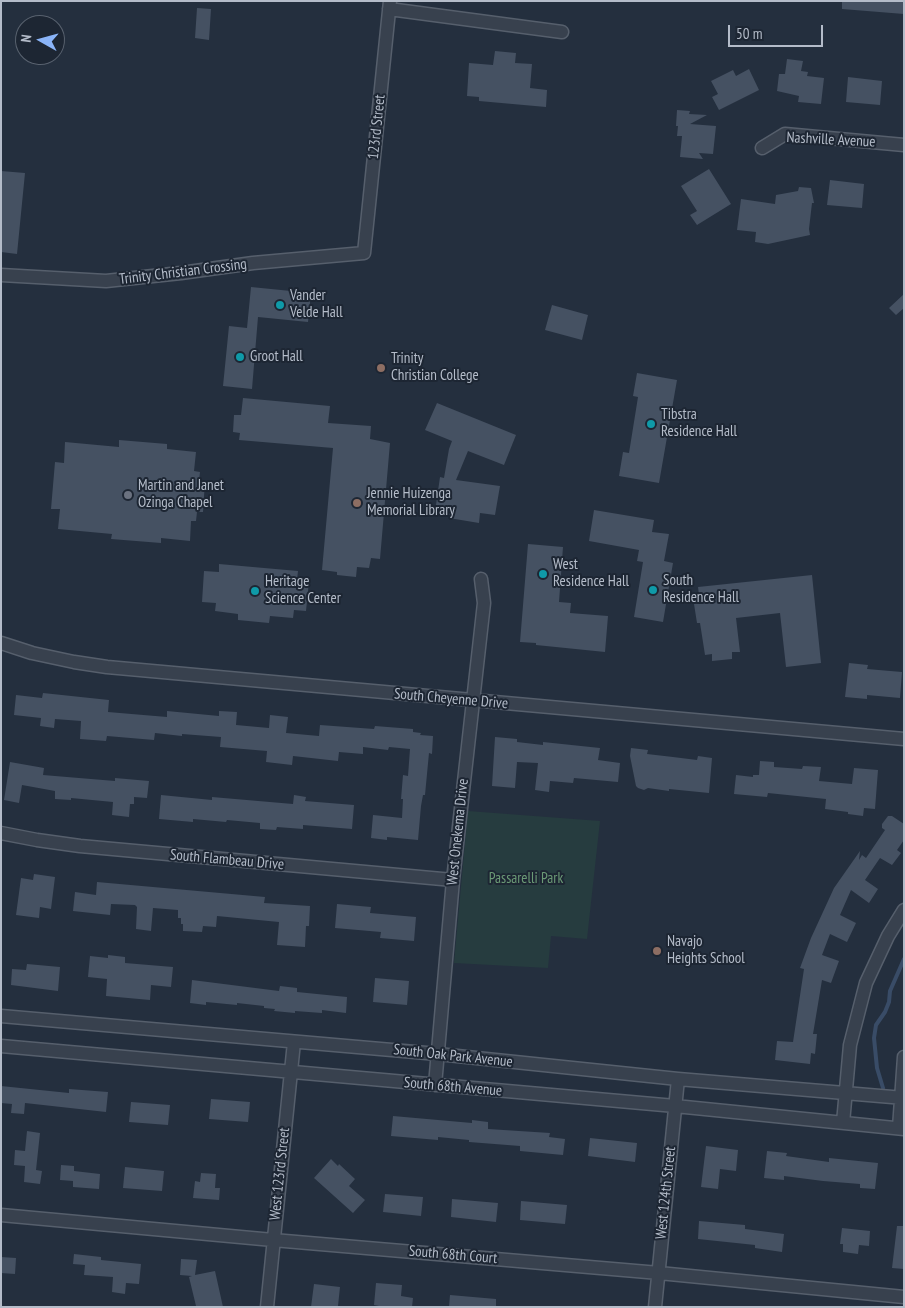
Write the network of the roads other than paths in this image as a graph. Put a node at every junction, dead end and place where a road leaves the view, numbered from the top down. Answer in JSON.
{"nodes":[{"id":1,"x":390,"y":5,"type":"edge"},
{"id":2,"x":562,"y":32,"type":"dead end"},
{"id":3,"x":904,"y":144,"type":"edge"},
{"id":4,"x":762,"y":148,"type":"dead end"},
{"id":5,"x":364,"y":253,"type":"joint"},
{"id":6,"x":1,"y":275,"type":"edge"},
{"id":7,"x":481,"y":579,"type":"dead end"},
{"id":8,"x":1,"y":643,"type":"edge"},
{"id":9,"x":473,"y":701,"type":"junction"},
{"id":10,"x":904,"y":739,"type":"edge"},
{"id":11,"x":1,"y":832,"type":"edge"},
{"id":12,"x":453,"y":880,"type":"junction"},
{"id":13,"x":904,"y":910,"type":"edge"},
{"id":14,"x":1,"y":1016,"type":"edge"},
{"id":15,"x":294,"y":1042,"type":"junction"},
{"id":16,"x":1,"y":1046,"type":"edge"},
{"id":17,"x":438,"y":1054,"type":"junction"},
{"id":18,"x":904,"y":1057,"type":"edge"},
{"id":19,"x":291,"y":1072,"type":"junction"},
{"id":20,"x":678,"y":1079,"type":"junction"},
{"id":21,"x":435,"y":1085,"type":"junction"},
{"id":22,"x":846,"y":1092,"type":"junction"},
{"id":23,"x":902,"y":1098,"type":"edge"},
{"id":24,"x":675,"y":1106,"type":"junction"},
{"id":25,"x":843,"y":1123,"type":"junction"},
{"id":26,"x":902,"y":1129,"type":"edge"},
{"id":27,"x":1,"y":1215,"type":"edge"},
{"id":28,"x":273,"y":1240,"type":"junction"},
{"id":29,"x":659,"y":1273,"type":"junction"},
{"id":30,"x":904,"y":1297,"type":"edge"},
{"id":31,"x":267,"y":1307,"type":"edge"},
{"id":32,"x":655,"y":1307,"type":"edge"}],
"edges":[{"from":1,"to":2,"type":"street"},
{"from":1,"to":5,"type":"street","name":"123rd Street"},
{"from":3,"to":4,"type":"street","name":"Nashville Avenue"},
{"from":5,"to":6,"type":"street","name":"Trinity Christian Crossing"},
{"from":7,"to":9,"type":"street","name":"West Onekema Drive"},
{"from":8,"to":9,"type":"street","name":"South Cheyenne Drive"},
{"from":9,"to":10,"type":"street","name":"South Cheyenne Drive"},
{"from":9,"to":12,"type":"street","name":"West Onekema Drive"},
{"from":11,"to":12,"type":"street","name":"South Flambeau Drive"},
{"from":12,"to":17,"type":"street","name":"West Onekema Drive"},
{"from":13,"to":22,"type":"street"},
{"from":14,"to":15,"type":"street","name":"South Oak Park Avenue"},
{"from":15,"to":17,"type":"street","name":"South Oak Park Avenue"},
{"from":15,"to":19,"type":"street","name":"West 123rd Street"},
{"from":16,"to":19,"type":"street","name":"South 68th Avenue"},
{"from":17,"to":20,"type":"street","name":"South Oak Park Avenue"},
{"from":17,"to":21,"type":"street","name":"West Onekema Drive"},
{"from":18,"to":23,"type":"street"},
{"from":19,"to":21,"type":"street","name":"South 68th Avenue"},
{"from":19,"to":28,"type":"street","name":"West 123rd Street"},
{"from":20,"to":22,"type":"street","name":"South Oak Park Avenue"},
{"from":20,"to":24,"type":"street","name":"West 124th Street"},
{"from":21,"to":24,"type":"street","name":"South 68th Avenue"},
{"from":22,"to":23,"type":"street","name":"South Oak Park Avenue"},
{"from":22,"to":25,"type":"street"},
{"from":23,"to":26,"type":"street"},
{"from":24,"to":25,"type":"street","name":"South 68th Avenue"},
{"from":24,"to":29,"type":"street","name":"West 124th Street"},
{"from":25,"to":26,"type":"street","name":"South 68th Avenue"},
{"from":27,"to":28,"type":"street","name":"South 68th Court"},
{"from":28,"to":29,"type":"street","name":"South 68th Court"},
{"from":28,"to":31,"type":"street","name":"West 123rd Street"},
{"from":29,"to":30,"type":"street","name":"South 68th Court"},
{"from":29,"to":32,"type":"street","name":"West 124th Street"}]}
